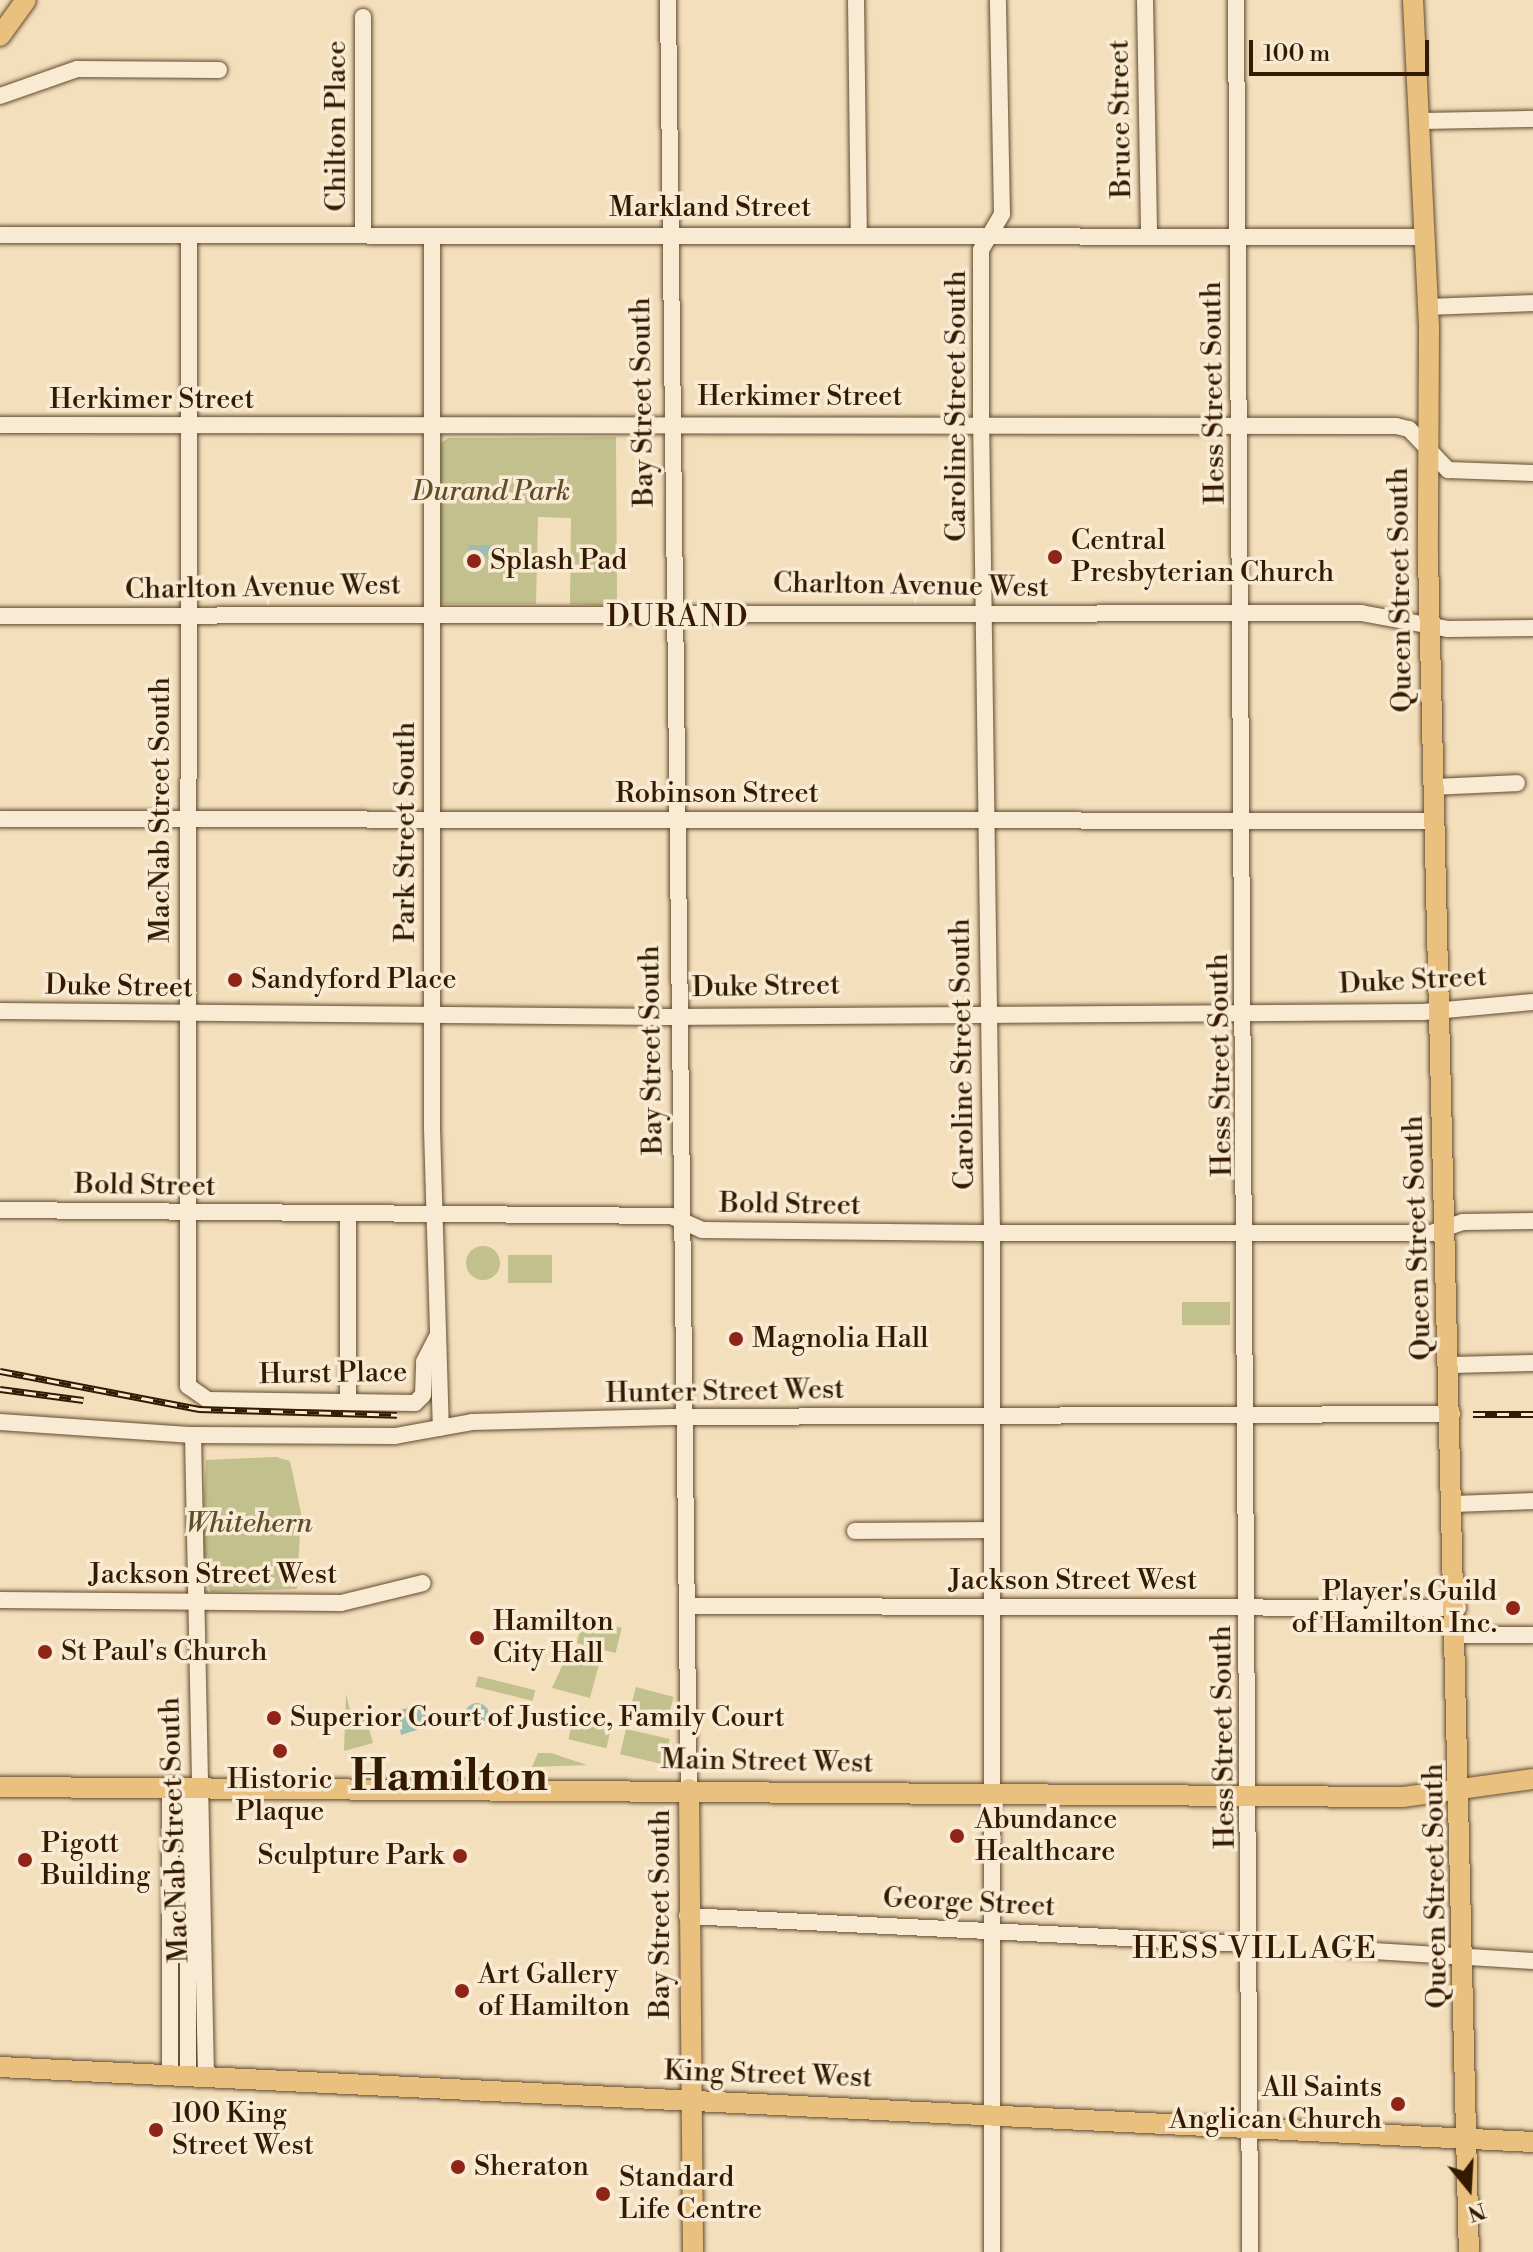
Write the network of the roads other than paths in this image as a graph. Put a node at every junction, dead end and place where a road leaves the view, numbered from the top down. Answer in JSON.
{"nodes":[{"id":1,"x":26,"y":0,"type":"edge"},
{"id":2,"x":668,"y":0,"type":"edge"},
{"id":3,"x":856,"y":0,"type":"edge"},
{"id":4,"x":998,"y":0,"type":"edge"},
{"id":5,"x":1145,"y":0,"type":"edge"},
{"id":6,"x":1236,"y":0,"type":"edge"},
{"id":7,"x":1415,"y":3,"type":"edge"},
{"id":8,"x":363,"y":17,"type":"dead end"},
{"id":9,"x":0,"y":36,"type":"edge"},
{"id":10,"x":219,"y":70,"type":"dead end"},
{"id":11,"x":0,"y":96,"type":"edge"},
{"id":12,"x":1533,"y":119,"type":"edge"},
{"id":13,"x":1417,"y":121,"type":"junction"},
{"id":14,"x":670,"y":234,"type":"junction"},
{"id":15,"x":859,"y":234,"type":"junction"},
{"id":16,"x":0,"y":235,"type":"edge"},
{"id":17,"x":363,"y":235,"type":"junction"},
{"id":18,"x":993,"y":235,"type":"junction"},
{"id":19,"x":432,"y":236,"type":"junction"},
{"id":20,"x":1149,"y":236,"type":"junction"},
{"id":21,"x":1238,"y":237,"type":"junction"},
{"id":22,"x":1420,"y":237,"type":"junction"},
{"id":23,"x":189,"y":239,"type":"junction"},
{"id":24,"x":1421,"y":283,"type":"junction"},
{"id":25,"x":1533,"y":303,"type":"edge"},
{"id":26,"x":1428,"y":307,"type":"junction"},
{"id":27,"x":1424,"y":337,"type":"junction"},
{"id":28,"x":671,"y":423,"type":"junction"},
{"id":29,"x":1241,"y":424,"type":"junction"},
{"id":30,"x":0,"y":425,"type":"edge"},
{"id":31,"x":433,"y":425,"type":"junction"},
{"id":32,"x":981,"y":425,"type":"junction"},
{"id":33,"x":188,"y":428,"type":"junction"},
{"id":34,"x":1426,"y":447,"type":"junction"},
{"id":35,"x":1533,"y":473,"type":"edge"},
{"id":36,"x":984,"y":611,"type":"junction"},
{"id":37,"x":431,"y":612,"type":"junction"},
{"id":38,"x":674,"y":613,"type":"junction"},
{"id":39,"x":0,"y":616,"type":"edge"},
{"id":40,"x":1242,"y":616,"type":"junction"},
{"id":41,"x":187,"y":617,"type":"junction"},
{"id":42,"x":1429,"y":624,"type":"junction"},
{"id":43,"x":1533,"y":628,"type":"edge"},
{"id":44,"x":1517,"y":783,"type":"dead end"},
{"id":45,"x":1433,"y":787,"type":"junction"},
{"id":46,"x":0,"y":819,"type":"edge"},
{"id":47,"x":432,"y":819,"type":"junction"},
{"id":48,"x":676,"y":820,"type":"junction"},
{"id":49,"x":986,"y":820,"type":"junction"},
{"id":50,"x":1245,"y":821,"type":"junction"},
{"id":51,"x":1434,"y":821,"type":"junction"},
{"id":52,"x":187,"y":823,"type":"junction"},
{"id":53,"x":1533,"y":1002,"type":"edge"},
{"id":54,"x":1440,"y":1008,"type":"junction"},
{"id":55,"x":0,"y":1011,"type":"edge"},
{"id":56,"x":989,"y":1012,"type":"junction"},
{"id":57,"x":1246,"y":1012,"type":"junction"},
{"id":58,"x":187,"y":1014,"type":"junction"},
{"id":59,"x":680,"y":1015,"type":"junction"},
{"id":60,"x":434,"y":1016,"type":"junction"},
{"id":61,"x":0,"y":1210,"type":"edge"},
{"id":62,"x":188,"y":1212,"type":"junction"},
{"id":63,"x":433,"y":1215,"type":"junction"},
{"id":64,"x":348,"y":1216,"type":"junction"},
{"id":65,"x":1533,"y":1221,"type":"edge"},
{"id":66,"x":682,"y":1222,"type":"junction"},
{"id":67,"x":1446,"y":1229,"type":"junction"},
{"id":68,"x":992,"y":1233,"type":"junction"},
{"id":69,"x":1248,"y":1234,"type":"junction"},
{"id":70,"x":438,"y":1334,"type":"junction"},
{"id":71,"x":1533,"y":1363,"type":"edge"},
{"id":72,"x":1450,"y":1365,"type":"junction"},
{"id":73,"x":191,"y":1389,"type":"joint"},
{"id":74,"x":348,"y":1402,"type":"junction"},
{"id":75,"x":1452,"y":1414,"type":"junction"},
{"id":76,"x":992,"y":1416,"type":"junction"},
{"id":77,"x":1247,"y":1416,"type":"junction"},
{"id":78,"x":685,"y":1417,"type":"junction"},
{"id":79,"x":0,"y":1422,"type":"edge"},
{"id":80,"x":441,"y":1428,"type":"junction"},
{"id":81,"x":193,"y":1435,"type":"junction"},
{"id":82,"x":1533,"y":1501,"type":"edge"},
{"id":83,"x":1455,"y":1504,"type":"junction"},
{"id":84,"x":990,"y":1530,"type":"junction"},
{"id":85,"x":855,"y":1531,"type":"dead end"},
{"id":86,"x":423,"y":1583,"type":"dead end"},
{"id":87,"x":195,"y":1599,"type":"junction"},
{"id":88,"x":0,"y":1600,"type":"edge"},
{"id":89,"x":688,"y":1606,"type":"junction"},
{"id":90,"x":1247,"y":1606,"type":"junction"},
{"id":91,"x":991,"y":1607,"type":"junction"},
{"id":92,"x":1458,"y":1608,"type":"junction"},
{"id":93,"x":1458,"y":1635,"type":"junction"},
{"id":94,"x":1533,"y":1635,"type":"edge"},
{"id":95,"x":1533,"y":1779,"type":"edge"},
{"id":96,"x":185,"y":1786,"type":"junction"},
{"id":97,"x":0,"y":1787,"type":"edge"},
{"id":98,"x":1462,"y":1788,"type":"junction"},
{"id":99,"x":689,"y":1789,"type":"junction"},
{"id":100,"x":990,"y":1793,"type":"junction"},
{"id":101,"x":1249,"y":1796,"type":"junction"},
{"id":102,"x":687,"y":1916,"type":"junction"},
{"id":103,"x":992,"y":1929,"type":"junction"},
{"id":104,"x":1248,"y":1944,"type":"junction"},
{"id":105,"x":1342,"y":1949,"type":"dead end"},
{"id":106,"x":1466,"y":1955,"type":"junction"},
{"id":107,"x":1533,"y":1961,"type":"edge"},
{"id":108,"x":0,"y":2067,"type":"edge"},
{"id":109,"x":188,"y":2077,"type":"junction"},
{"id":110,"x":689,"y":2100,"type":"junction"},
{"id":111,"x":993,"y":2113,"type":"junction"},
{"id":112,"x":1251,"y":2127,"type":"junction"},
{"id":113,"x":1469,"y":2138,"type":"junction"},
{"id":114,"x":1533,"y":2142,"type":"edge"},
{"id":115,"x":693,"y":2252,"type":"edge"},
{"id":116,"x":992,"y":2252,"type":"edge"},
{"id":117,"x":1250,"y":2252,"type":"edge"},
{"id":118,"x":1469,"y":2252,"type":"edge"}],
"edges":[{"from":1,"to":9,"type":"main road"},
{"from":2,"to":14,"type":"street","name":"Bay Street South"},
{"from":3,"to":15,"type":"street"},
{"from":4,"to":18,"type":"street","name":"Caroline Street South"},
{"from":5,"to":20,"type":"street","name":"Bruce Street"},
{"from":6,"to":21,"type":"street","name":"Hess Street South"},
{"from":7,"to":13,"type":"main road","name":"Queen Street South"},
{"from":8,"to":17,"type":"street","name":"Chilton Place"},
{"from":10,"to":11,"type":"street"},
{"from":12,"to":13,"type":"street"},
{"from":13,"to":22,"type":"main road","name":"Queen Street South"},
{"from":14,"to":15,"type":"street","name":"Markland Street"},
{"from":14,"to":19,"type":"street","name":"Markland Street"},
{"from":14,"to":28,"type":"street","name":"Bay Street South"},
{"from":15,"to":18,"type":"street","name":"Markland Street"},
{"from":16,"to":23,"type":"street","name":"Markland Street"},
{"from":17,"to":19,"type":"street","name":"Markland Street"},
{"from":17,"to":23,"type":"street","name":"Markland Street"},
{"from":18,"to":20,"type":"street","name":"Markland Street"},
{"from":18,"to":32,"type":"street","name":"Caroline Street South"},
{"from":19,"to":31,"type":"street","name":"Park Street South"},
{"from":20,"to":21,"type":"street","name":"Markland Street"},
{"from":21,"to":22,"type":"street","name":"Markland Street"},
{"from":21,"to":29,"type":"street","name":"Hess Street South"},
{"from":22,"to":24,"type":"main road","name":"Queen Street South"},
{"from":23,"to":33,"type":"street","name":"MacNab Street South"},
{"from":24,"to":26,"type":"main road","name":"Queen Street South"},
{"from":24,"to":27,"type":"main road","name":"Queen Street South"},
{"from":25,"to":26,"type":"street"},
{"from":26,"to":27,"type":"main road","name":"Queen Street South"},
{"from":27,"to":34,"type":"main road","name":"Queen Street South"},
{"from":28,"to":31,"type":"street","name":"Herkimer Street"},
{"from":28,"to":32,"type":"street","name":"Herkimer Street"},
{"from":28,"to":38,"type":"street","name":"Bay Street South"},
{"from":29,"to":32,"type":"street","name":"Herkimer Street"},
{"from":29,"to":34,"type":"street","name":"Herkimer Street"},
{"from":29,"to":40,"type":"street","name":"Hess Street South"},
{"from":30,"to":33,"type":"street","name":"Herkimer Street"},
{"from":31,"to":33,"type":"street","name":"Herkimer Street"},
{"from":31,"to":37,"type":"street","name":"Park Street South"},
{"from":32,"to":36,"type":"street","name":"Caroline Street South"},
{"from":33,"to":41,"type":"street","name":"MacNab Street South"},
{"from":34,"to":35,"type":"street","name":"Herkimer Street"},
{"from":34,"to":42,"type":"main road","name":"Queen Street South"},
{"from":36,"to":38,"type":"street","name":"Charlton Avenue West"},
{"from":36,"to":40,"type":"street","name":"Charlton Avenue West"},
{"from":36,"to":49,"type":"street","name":"Caroline Street South"},
{"from":37,"to":38,"type":"street","name":"Charlton Avenue West"},
{"from":37,"to":41,"type":"street","name":"Charlton Avenue West"},
{"from":37,"to":47,"type":"street","name":"Park Street South"},
{"from":38,"to":48,"type":"street","name":"Bay Street South"},
{"from":39,"to":41,"type":"street","name":"Charlton Avenue West"},
{"from":40,"to":42,"type":"street","name":"Charlton Avenue West"},
{"from":40,"to":50,"type":"street","name":"Hess Street South"},
{"from":41,"to":52,"type":"street","name":"MacNab Street South"},
{"from":42,"to":43,"type":"street","name":"Charlton Avenue West"},
{"from":42,"to":45,"type":"main road","name":"Queen Street South"},
{"from":44,"to":45,"type":"street"},
{"from":45,"to":51,"type":"main road","name":"Queen Street South"},
{"from":46,"to":52,"type":"street","name":"Robinson Street"},
{"from":47,"to":48,"type":"street","name":"Robinson Street"},
{"from":47,"to":52,"type":"street","name":"Robinson Street"},
{"from":47,"to":60,"type":"street","name":"Park Street South"},
{"from":48,"to":49,"type":"street","name":"Robinson Street"},
{"from":48,"to":59,"type":"street","name":"Bay Street South"},
{"from":49,"to":50,"type":"street","name":"Robinson Street"},
{"from":49,"to":56,"type":"street","name":"Caroline Street South"},
{"from":50,"to":51,"type":"street","name":"Robinson Street"},
{"from":50,"to":57,"type":"street","name":"Hess Street South"},
{"from":51,"to":54,"type":"main road","name":"Queen Street South"},
{"from":52,"to":58,"type":"street","name":"MacNab Street South"},
{"from":53,"to":54,"type":"street","name":"Duke Street"},
{"from":54,"to":57,"type":"street","name":"Duke Street"},
{"from":54,"to":67,"type":"main road","name":"Queen Street South"},
{"from":55,"to":58,"type":"street","name":"Duke Street"},
{"from":56,"to":57,"type":"street","name":"Duke Street"},
{"from":56,"to":59,"type":"street","name":"Duke Street"},
{"from":56,"to":68,"type":"street","name":"Caroline Street South"},
{"from":57,"to":69,"type":"street","name":"Hess Street South"},
{"from":58,"to":60,"type":"street","name":"Duke Street"},
{"from":58,"to":62,"type":"street","name":"MacNab Street South"},
{"from":59,"to":60,"type":"street","name":"Duke Street"},
{"from":59,"to":66,"type":"street","name":"Bay Street South"},
{"from":60,"to":63,"type":"street","name":"Park Street South"},
{"from":61,"to":62,"type":"street","name":"Bold Street"},
{"from":62,"to":64,"type":"street","name":"Bold Street"},
{"from":62,"to":73,"type":"street","name":"MacNab Street South"},
{"from":63,"to":64,"type":"street","name":"Bold Street"},
{"from":63,"to":66,"type":"street","name":"Bold Street"},
{"from":63,"to":70,"type":"street","name":"Park Street South"},
{"from":64,"to":74,"type":"street"},
{"from":65,"to":67,"type":"street","name":"Bold Street"},
{"from":66,"to":68,"type":"street","name":"Bold Street"},
{"from":66,"to":78,"type":"street","name":"Bay Street South"},
{"from":67,"to":69,"type":"street","name":"Bold Street"},
{"from":67,"to":72,"type":"main road","name":"Queen Street South"},
{"from":68,"to":69,"type":"street","name":"Bold Street"},
{"from":68,"to":76,"type":"street","name":"Caroline Street South"},
{"from":69,"to":77,"type":"street","name":"Hess Street South"},
{"from":70,"to":74,"type":"street","name":"Hurst Place"},
{"from":70,"to":80,"type":"street","name":"Park Street South"},
{"from":71,"to":72,"type":"street"},
{"from":72,"to":75,"type":"main road","name":"Queen Street South"},
{"from":73,"to":74,"type":"street","name":"Hurst Place"},
{"from":75,"to":77,"type":"street","name":"Hunter Street West"},
{"from":75,"to":83,"type":"main road","name":"Queen Street South"},
{"from":76,"to":77,"type":"street","name":"Hunter Street West"},
{"from":76,"to":78,"type":"street","name":"Hunter Street West"},
{"from":76,"to":84,"type":"street","name":"Caroline Street South"},
{"from":77,"to":90,"type":"street","name":"Hess Street South"},
{"from":78,"to":80,"type":"street","name":"Hunter Street West"},
{"from":78,"to":89,"type":"street","name":"Bay Street South"},
{"from":79,"to":81,"type":"street","name":"Hunter Street West"},
{"from":80,"to":81,"type":"street","name":"Hunter Street West"},
{"from":81,"to":87,"type":"street","name":"MacNab Street South"},
{"from":82,"to":83,"type":"street"},
{"from":83,"to":92,"type":"main road","name":"Queen Street South"},
{"from":84,"to":85,"type":"street"},
{"from":84,"to":91,"type":"street","name":"Caroline Street South"},
{"from":86,"to":87,"type":"street","name":"Jackson Street West"},
{"from":87,"to":88,"type":"street","name":"Jackson Street West"},
{"from":87,"to":96,"type":"street","name":"MacNab Street South"},
{"from":89,"to":91,"type":"street","name":"Jackson Street West"},
{"from":89,"to":99,"type":"street","name":"Bay Street South"},
{"from":90,"to":91,"type":"street","name":"Jackson Street West"},
{"from":90,"to":92,"type":"street","name":"Jackson Street West"},
{"from":90,"to":101,"type":"street","name":"Hess Street South"},
{"from":91,"to":100,"type":"street","name":"Caroline Street South"},
{"from":92,"to":93,"type":"main road","name":"Queen Street South"},
{"from":93,"to":94,"type":"street"},
{"from":93,"to":98,"type":"main road","name":"Queen Street South"},
{"from":95,"to":98,"type":"main road","name":"Main Street West"},
{"from":96,"to":97,"type":"main road","name":"Main Street West"},
{"from":96,"to":99,"type":"main road","name":"Main Street West"},
{"from":96,"to":109,"type":"street","name":"MacNab Street South"},
{"from":96,"to":109,"type":"street","name":"MacNab Street South"},
{"from":98,"to":101,"type":"main road","name":"Main Street West"},
{"from":98,"to":106,"type":"main road","name":"Queen Street South"},
{"from":99,"to":100,"type":"main road","name":"Main Street West"},
{"from":99,"to":102,"type":"main road","name":"Bay Street South"},
{"from":100,"to":101,"type":"main road","name":"Main Street West"},
{"from":100,"to":103,"type":"street","name":"Caroline Street South"},
{"from":101,"to":104,"type":"street","name":"Hess Street South"},
{"from":102,"to":103,"type":"street","name":"George Street"},
{"from":102,"to":110,"type":"main road","name":"Bay Street South"},
{"from":103,"to":104,"type":"street","name":"George Street"},
{"from":103,"to":111,"type":"street","name":"Caroline Street South"},
{"from":104,"to":112,"type":"street","name":"Hess Street South"},
{"from":105,"to":106,"type":"street"},
{"from":106,"to":107,"type":"street"},
{"from":106,"to":113,"type":"main road","name":"Queen Street South"},
{"from":108,"to":109,"type":"main road","name":"King Street West"},
{"from":109,"to":110,"type":"main road","name":"King Street West"},
{"from":110,"to":111,"type":"main road","name":"King Street West"},
{"from":110,"to":115,"type":"main road","name":"Bay Street South"},
{"from":111,"to":112,"type":"main road","name":"King Street West"},
{"from":111,"to":116,"type":"street","name":"Caroline Street South"},
{"from":112,"to":113,"type":"main road","name":"King Street West"},
{"from":112,"to":117,"type":"street","name":"Hess Street South"},
{"from":113,"to":114,"type":"main road","name":"King Street West"},
{"from":113,"to":118,"type":"main road","name":"Queen Street South"}]}
